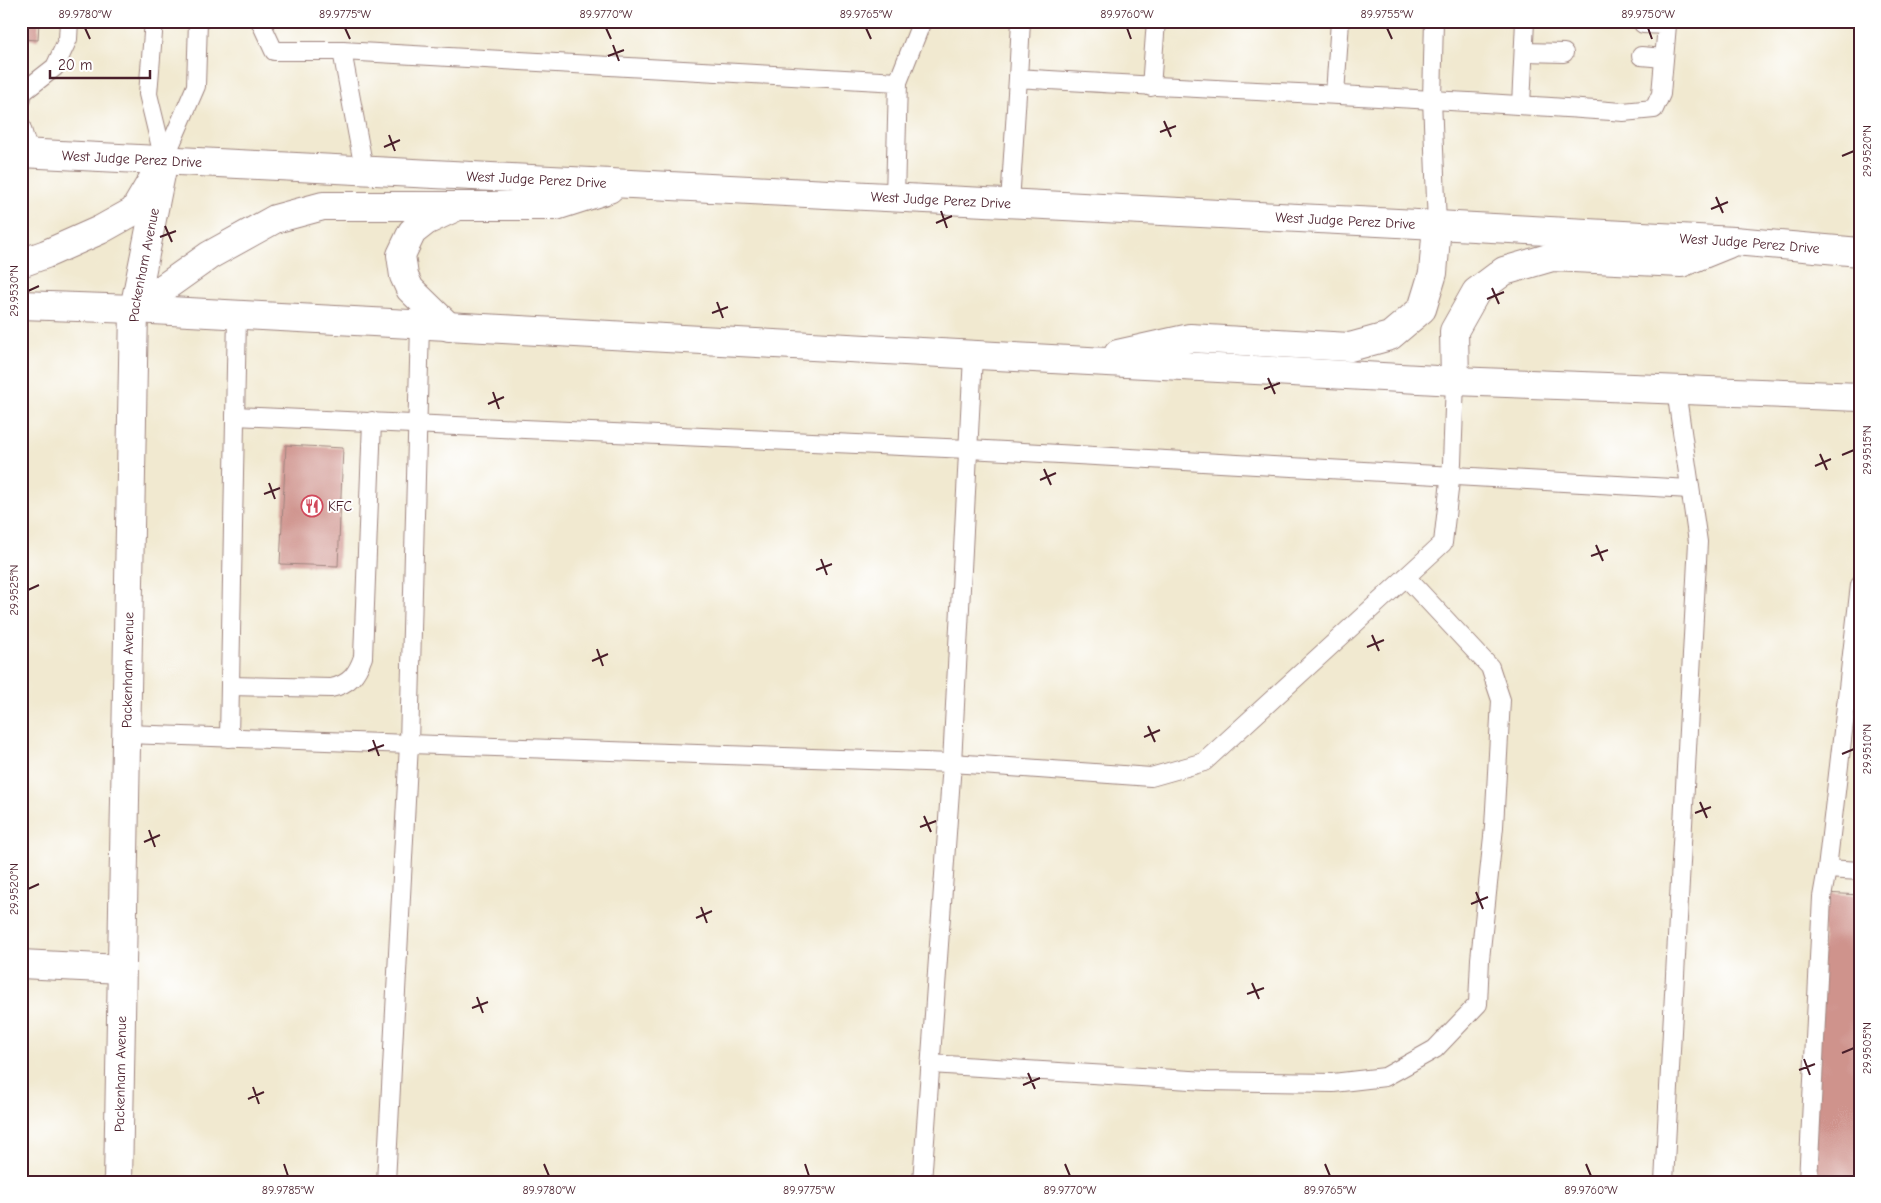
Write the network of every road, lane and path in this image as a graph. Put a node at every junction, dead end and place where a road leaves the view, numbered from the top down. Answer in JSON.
{"nodes":[{"id":1,"x":70,"y":21,"type":"edge"},
{"id":2,"x":154,"y":21,"type":"edge"},
{"id":3,"x":198,"y":21,"type":"edge"},
{"id":4,"x":260,"y":21,"type":"edge"},
{"id":5,"x":922,"y":21,"type":"edge"},
{"id":6,"x":1021,"y":21,"type":"edge"},
{"id":7,"x":1156,"y":21,"type":"edge"},
{"id":8,"x":1340,"y":21,"type":"edge"},
{"id":9,"x":1434,"y":21,"type":"edge"},
{"id":10,"x":1525,"y":21,"type":"edge"},
{"id":11,"x":1643,"y":24,"type":"dead end"},
{"id":12,"x":342,"y":51,"type":"junction"},
{"id":13,"x":1524,"y":52,"type":"junction"},
{"id":14,"x":1564,"y":53,"type":"dead end"},
{"id":15,"x":1641,"y":56,"type":"dead end"},
{"id":16,"x":1664,"y":58,"type":"junction"},
{"id":17,"x":1018,"y":78,"type":"junction"},
{"id":18,"x":898,"y":82,"type":"junction"},
{"id":19,"x":1151,"y":87,"type":"junction"},
{"id":20,"x":1336,"y":94,"type":"junction"},
{"id":21,"x":1432,"y":99,"type":"junction"},
{"id":22,"x":21,"y":101,"type":"edge"},
{"id":23,"x":1520,"y":105,"type":"junction"},
{"id":24,"x":21,"y":126,"type":"edge"},
{"id":25,"x":25,"y":153,"type":"edge"},
{"id":26,"x":164,"y":160,"type":"junction"},
{"id":27,"x":364,"y":169,"type":"junction"},
{"id":28,"x":625,"y":184,"type":"junction"},
{"id":29,"x":895,"y":197,"type":"junction"},
{"id":30,"x":1010,"y":203,"type":"junction"},
{"id":31,"x":458,"y":206,"type":"junction"},
{"id":32,"x":1437,"y":225,"type":"junction"},
{"id":33,"x":1734,"y":241,"type":"junction"},
{"id":34,"x":1860,"y":252,"type":"edge"},
{"id":35,"x":21,"y":263,"type":"edge"},
{"id":36,"x":21,"y":305,"type":"edge"},
{"id":37,"x":134,"y":309,"type":"junction"},
{"id":38,"x":238,"y":315,"type":"junction"},
{"id":39,"x":420,"y":325,"type":"junction"},
{"id":40,"x":449,"y":327,"type":"junction"},
{"id":41,"x":973,"y":356,"type":"junction"},
{"id":42,"x":1082,"y":361,"type":"junction"},
{"id":43,"x":1455,"y":382,"type":"junction"},
{"id":44,"x":1676,"y":390,"type":"junction"},
{"id":45,"x":1860,"y":397,"type":"edge"},
{"id":46,"x":235,"y":416,"type":"junction"},
{"id":47,"x":372,"y":421,"type":"junction"},
{"id":48,"x":418,"y":423,"type":"junction"},
{"id":49,"x":968,"y":449,"type":"junction"},
{"id":50,"x":1451,"y":476,"type":"junction"},
{"id":51,"x":1690,"y":489,"type":"junction"},
{"id":52,"x":1406,"y":577,"type":"junction"},
{"id":53,"x":1860,"y":586,"type":"edge"},
{"id":54,"x":230,"y":686,"type":"junction"},
{"id":55,"x":126,"y":734,"type":"junction"},
{"id":56,"x":229,"y":738,"type":"junction"},
{"id":57,"x":409,"y":744,"type":"junction"},
{"id":58,"x":952,"y":763,"type":"junction"},
{"id":59,"x":1827,"y":869,"type":"junction"},
{"id":60,"x":1860,"y":871,"type":"edge"},
{"id":61,"x":21,"y":964,"type":"edge"},
{"id":62,"x":121,"y":969,"type":"junction"},
{"id":63,"x":930,"y":1064,"type":"junction"},
{"id":64,"x":118,"y":1182,"type":"edge"},
{"id":65,"x":386,"y":1182,"type":"edge"},
{"id":66,"x":922,"y":1182,"type":"edge"},
{"id":67,"x":1664,"y":1182,"type":"edge"},
{"id":68,"x":1808,"y":1182,"type":"edge"}],
"edges":[{"from":1,"to":22,"type":"lane"},
{"from":2,"to":26,"type":"lane"},
{"from":3,"to":26,"type":"lane"},
{"from":4,"to":12,"type":"lane"},
{"from":5,"to":18,"type":"lane"},
{"from":6,"to":17,"type":"lane"},
{"from":7,"to":19,"type":"lane"},
{"from":8,"to":20,"type":"lane"},
{"from":9,"to":21,"type":"lane"},
{"from":10,"to":13,"type":"lane"},
{"from":11,"to":16,"type":"lane"},
{"from":12,"to":18,"type":"lane"},
{"from":12,"to":27,"type":"lane"},
{"from":13,"to":14,"type":"lane"},
{"from":13,"to":23,"type":"lane"},
{"from":15,"to":16,"type":"lane"},
{"from":16,"to":23,"type":"lane"},
{"from":17,"to":19,"type":"lane"},
{"from":17,"to":30,"type":"lane"},
{"from":18,"to":29,"type":"lane"},
{"from":19,"to":20,"type":"lane"},
{"from":20,"to":21,"type":"lane"},
{"from":21,"to":23,"type":"lane"},
{"from":21,"to":32,"type":"lane"},
{"from":24,"to":25,"type":"lane"},
{"from":25,"to":26,"type":"main road","name":"West Judge Perez Drive"},
{"from":26,"to":27,"type":"main road","name":"West Judge Perez Drive"},
{"from":26,"to":35,"type":"main road"},
{"from":26,"to":37,"type":"main road","name":"Packenham Avenue"},
{"from":27,"to":28,"type":"main road","name":"West Judge Perez Drive"},
{"from":28,"to":29,"type":"main road","name":"West Judge Perez Drive"},
{"from":28,"to":31,"type":"main road"},
{"from":29,"to":30,"type":"main road","name":"West Judge Perez Drive"},
{"from":30,"to":32,"type":"main road","name":"West Judge Perez Drive"},
{"from":31,"to":37,"type":"main road"},
{"from":31,"to":40,"type":"main road"},
{"from":32,"to":33,"type":"main road","name":"West Judge Perez Drive"},
{"from":32,"to":42,"type":"main road"},
{"from":33,"to":34,"type":"main road","name":"West Judge Perez Drive"},
{"from":33,"to":43,"type":"main road"},
{"from":36,"to":37,"type":"main road"},
{"from":37,"to":38,"type":"main road"},
{"from":37,"to":55,"type":"main road","name":"Packenham Avenue"},
{"from":38,"to":39,"type":"main road"},
{"from":38,"to":46,"type":"lane"},
{"from":39,"to":40,"type":"main road"},
{"from":39,"to":48,"type":"lane"},
{"from":40,"to":41,"type":"main road"},
{"from":41,"to":42,"type":"main road"},
{"from":41,"to":49,"type":"lane"},
{"from":42,"to":43,"type":"main road"},
{"from":43,"to":44,"type":"main road"},
{"from":43,"to":50,"type":"lane"},
{"from":44,"to":45,"type":"main road"},
{"from":44,"to":51,"type":"lane"},
{"from":46,"to":47,"type":"lane"},
{"from":46,"to":54,"type":"lane"},
{"from":47,"to":48,"type":"lane"},
{"from":47,"to":54,"type":"lane"},
{"from":48,"to":49,"type":"lane"},
{"from":48,"to":57,"type":"lane"},
{"from":49,"to":50,"type":"lane"},
{"from":49,"to":58,"type":"lane"},
{"from":50,"to":51,"type":"lane"},
{"from":50,"to":52,"type":"lane"},
{"from":51,"to":67,"type":"lane"},
{"from":52,"to":58,"type":"lane"},
{"from":52,"to":63,"type":"lane"},
{"from":53,"to":59,"type":"lane"},
{"from":54,"to":56,"type":"lane"},
{"from":55,"to":56,"type":"lane"},
{"from":55,"to":62,"type":"main road","name":"Packenham Avenue"},
{"from":56,"to":57,"type":"lane"},
{"from":57,"to":58,"type":"lane"},
{"from":57,"to":65,"type":"lane"},
{"from":58,"to":63,"type":"lane"},
{"from":59,"to":60,"type":"lane"},
{"from":59,"to":68,"type":"lane"},
{"from":61,"to":62,"type":"main road"},
{"from":62,"to":64,"type":"main road","name":"Packenham Avenue"},
{"from":63,"to":66,"type":"lane"}]}
